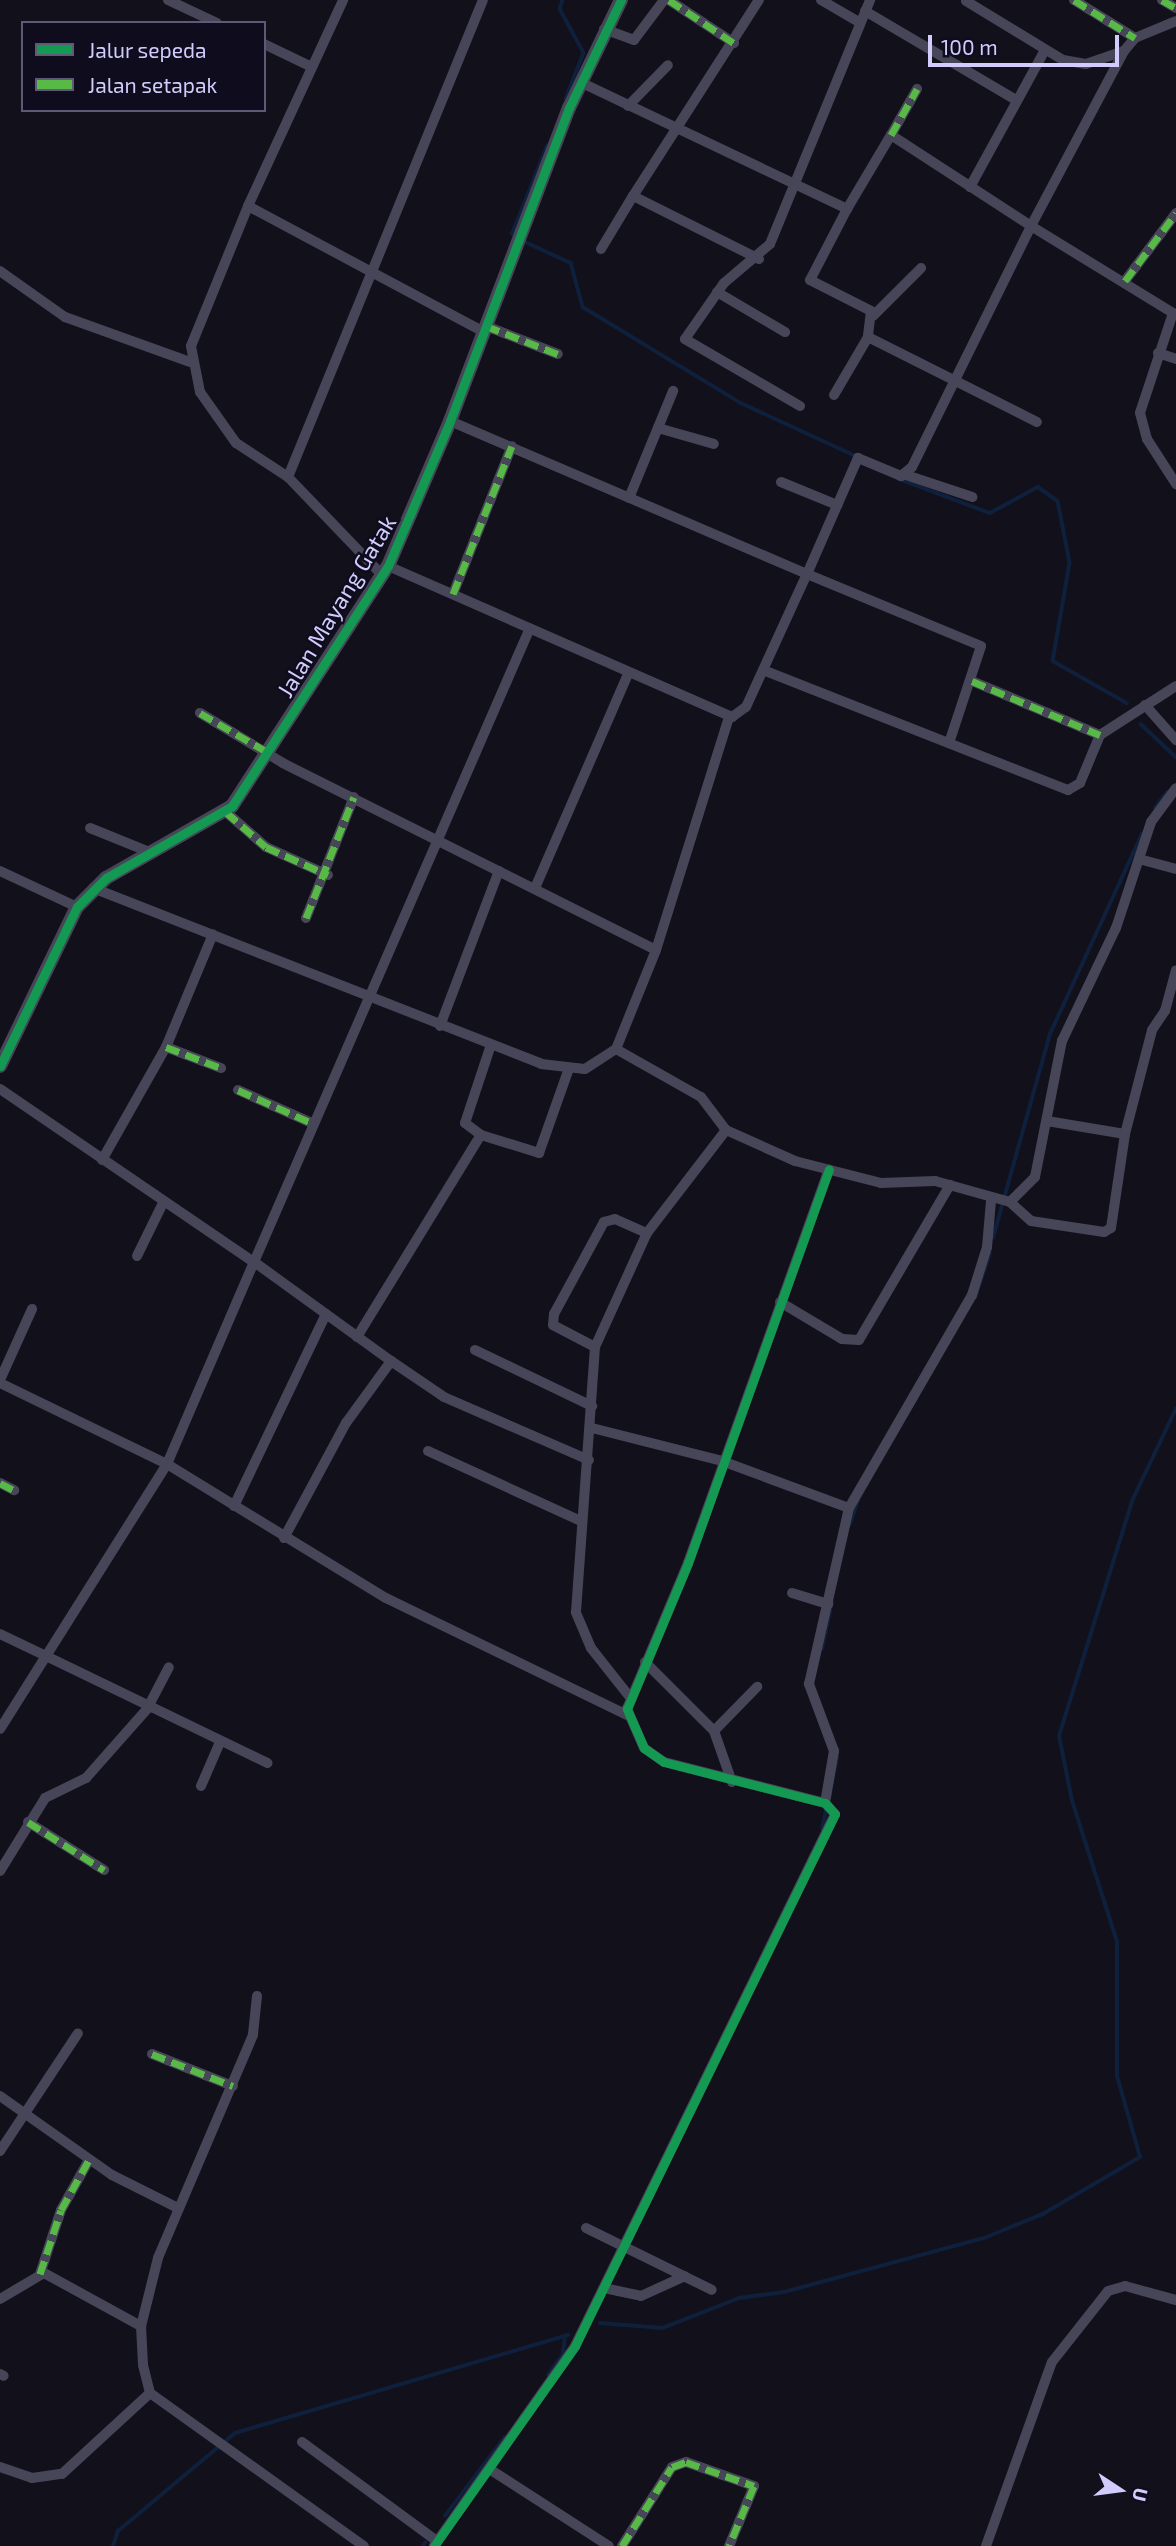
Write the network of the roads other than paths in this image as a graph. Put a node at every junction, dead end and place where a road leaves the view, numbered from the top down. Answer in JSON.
{"nodes":[{"id":1,"x":168,"y":0,"type":"edge"},
{"id":2,"x":343,"y":0,"type":"edge"},
{"id":3,"x":482,"y":0,"type":"edge"},
{"id":4,"x":621,"y":0,"type":"edge"},
{"id":5,"x":666,"y":0,"type":"edge"},
{"id":6,"x":759,"y":0,"type":"edge"},
{"id":7,"x":821,"y":0,"type":"edge"},
{"id":8,"x":870,"y":0,"type":"edge"},
{"id":9,"x":1074,"y":0,"type":"edge"},
{"id":10,"x":1162,"y":0,"type":"edge"},
{"id":11,"x":966,"y":1,"type":"edge"},
{"id":12,"x":1176,"y":8,"type":"edge"},
{"id":13,"x":865,"y":11,"type":"junction"},
{"id":14,"x":213,"y":21,"type":"edge"},
{"id":15,"x":1176,"y":21,"type":"edge"},
{"id":16,"x":859,"y":22,"type":"junction"},
{"id":17,"x":604,"y":29,"type":"junction"},
{"id":18,"x":1135,"y":37,"type":"junction"},
{"id":19,"x":734,"y":43,"type":"junction"},
{"id":20,"x":266,"y":45,"type":"edge"},
{"id":21,"x":1045,"y":50,"type":"junction"},
{"id":22,"x":1124,"y":51,"type":"junction"},
{"id":23,"x":667,"y":65,"type":"dead end"},
{"id":24,"x":312,"y":67,"type":"junction"},
{"id":25,"x":580,"y":82,"type":"junction"},
{"id":26,"x":917,"y":89,"type":"dead end"},
{"id":27,"x":1016,"y":100,"type":"junction"},
{"id":28,"x":628,"y":106,"type":"junction"},
{"id":29,"x":675,"y":128,"type":"junction"},
{"id":30,"x":891,"y":135,"type":"junction"},
{"id":31,"x":794,"y":184,"type":"junction"},
{"id":32,"x":970,"y":187,"type":"junction"},
{"id":33,"x":633,"y":196,"type":"junction"},
{"id":34,"x":248,"y":206,"type":"junction"},
{"id":35,"x":847,"y":209,"type":"junction"},
{"id":36,"x":1176,"y":213,"type":"edge"},
{"id":37,"x":1031,"y":226,"type":"junction"},
{"id":38,"x":601,"y":249,"type":"dead end"},
{"id":39,"x":759,"y":258,"type":"junction"},
{"id":40,"x":921,"y":268,"type":"dead end"},
{"id":41,"x":0,"y":271,"type":"edge"},
{"id":42,"x":373,"y":272,"type":"junction"},
{"id":43,"x":1129,"y":283,"type":"junction"},
{"id":44,"x":717,"y":292,"type":"junction"},
{"id":45,"x":1174,"y":312,"type":"edge"},
{"id":46,"x":873,"y":316,"type":"junction"},
{"id":47,"x":485,"y":329,"type":"junction"},
{"id":48,"x":785,"y":332,"type":"dead end"},
{"id":49,"x":867,"y":337,"type":"junction"},
{"id":50,"x":1158,"y":353,"type":"junction"},
{"id":51,"x":558,"y":354,"type":"dead end"},
{"id":52,"x":1176,"y":359,"type":"edge"},
{"id":53,"x":190,"y":362,"type":"junction"},
{"id":54,"x":954,"y":385,"type":"junction"},
{"id":55,"x":673,"y":391,"type":"dead end"},
{"id":56,"x":834,"y":395,"type":"dead end"},
{"id":57,"x":800,"y":406,"type":"dead end"},
{"id":58,"x":450,"y":421,"type":"junction"},
{"id":59,"x":1037,"y":422,"type":"dead end"},
{"id":60,"x":658,"y":428,"type":"junction"},
{"id":61,"x":714,"y":444,"type":"dead end"},
{"id":62,"x":512,"y":446,"type":"junction"},
{"id":63,"x":906,"y":475,"type":"junction"},
{"id":64,"x":288,"y":477,"type":"junction"},
{"id":65,"x":781,"y":482,"type":"dead end"},
{"id":66,"x":1176,"y":484,"type":"edge"},
{"id":67,"x":972,"y":497,"type":"dead end"},
{"id":68,"x":629,"y":498,"type":"junction"},
{"id":69,"x":837,"y":505,"type":"junction"},
{"id":70,"x":385,"y":571,"type":"junction"},
{"id":71,"x":807,"y":574,"type":"junction"},
{"id":72,"x":453,"y":593,"type":"junction"},
{"id":73,"x":530,"y":628,"type":"junction"},
{"id":74,"x":763,"y":670,"type":"junction"},
{"id":75,"x":628,"y":674,"type":"junction"},
{"id":76,"x":972,"y":681,"type":"junction"},
{"id":77,"x":1176,"y":686,"type":"edge"},
{"id":78,"x":1145,"y":705,"type":"junction"},
{"id":79,"x":200,"y":713,"type":"dead end"},
{"id":80,"x":729,"y":717,"type":"junction"},
{"id":81,"x":1100,"y":735,"type":"junction"},
{"id":82,"x":1176,"y":740,"type":"edge"},
{"id":83,"x":949,"y":743,"type":"junction"},
{"id":84,"x":269,"y":753,"type":"junction"},
{"id":85,"x":1176,"y":788,"type":"edge"},
{"id":86,"x":354,"y":797,"type":"junction"},
{"id":87,"x":226,"y":812,"type":"junction"},
{"id":88,"x":90,"y":828,"type":"dead end"},
{"id":89,"x":437,"y":838,"type":"junction"},
{"id":90,"x":152,"y":853,"type":"junction"},
{"id":91,"x":1139,"y":859,"type":"junction"},
{"id":92,"x":1176,"y":869,"type":"edge"},
{"id":93,"x":0,"y":871,"type":"edge"},
{"id":94,"x":499,"y":871,"type":"junction"},
{"id":95,"x":328,"y":875,"type":"junction"},
{"id":96,"x":93,"y":888,"type":"junction"},
{"id":97,"x":535,"y":888,"type":"junction"},
{"id":98,"x":76,"y":906,"type":"junction"},
{"id":99,"x":306,"y":918,"type":"dead end"},
{"id":100,"x":213,"y":934,"type":"junction"},
{"id":101,"x":656,"y":950,"type":"junction"},
{"id":102,"x":1176,"y":970,"type":"edge"},
{"id":103,"x":369,"y":998,"type":"junction"},
{"id":104,"x":440,"y":1026,"type":"junction"},
{"id":105,"x":491,"y":1045,"type":"junction"},
{"id":106,"x":166,"y":1047,"type":"junction"},
{"id":107,"x":617,"y":1049,"type":"junction"},
{"id":108,"x":0,"y":1066,"type":"edge"},
{"id":109,"x":221,"y":1068,"type":"dead end"},
{"id":110,"x":568,"y":1071,"type":"junction"},
{"id":111,"x":0,"y":1089,"type":"edge"},
{"id":112,"x":238,"y":1090,"type":"dead end"},
{"id":113,"x":1047,"y":1121,"type":"junction"},
{"id":114,"x":314,"y":1124,"type":"junction"},
{"id":115,"x":726,"y":1130,"type":"junction"},
{"id":116,"x":1125,"y":1134,"type":"junction"},
{"id":117,"x":481,"y":1135,"type":"junction"},
{"id":118,"x":102,"y":1160,"type":"junction"},
{"id":119,"x":829,"y":1171,"type":"junction"},
{"id":120,"x":950,"y":1185,"type":"junction"},
{"id":121,"x":164,"y":1201,"type":"junction"},
{"id":122,"x":1001,"y":1202,"type":"junction"},
{"id":123,"x":647,"y":1233,"type":"junction"},
{"id":124,"x":137,"y":1256,"type":"dead end"},
{"id":125,"x":254,"y":1262,"type":"junction"},
{"id":126,"x":780,"y":1301,"type":"junction"},
{"id":127,"x":33,"y":1309,"type":"dead end"},
{"id":128,"x":326,"y":1314,"type":"junction"},
{"id":129,"x":357,"y":1337,"type":"junction"},
{"id":130,"x":595,"y":1347,"type":"junction"},
{"id":131,"x":475,"y":1350,"type":"dead end"},
{"id":132,"x":391,"y":1361,"type":"junction"},
{"id":133,"x":0,"y":1381,"type":"edge"},
{"id":134,"x":592,"y":1406,"type":"junction"},
{"id":135,"x":592,"y":1428,"type":"junction"},
{"id":136,"x":428,"y":1451,"type":"dead end"},
{"id":137,"x":589,"y":1460,"type":"junction"},
{"id":138,"x":722,"y":1461,"type":"junction"},
{"id":139,"x":167,"y":1464,"type":"junction"},
{"id":140,"x":0,"y":1483,"type":"edge"},
{"id":141,"x":14,"y":1490,"type":"dead end"},
{"id":142,"x":234,"y":1506,"type":"junction"},
{"id":143,"x":849,"y":1508,"type":"junction"},
{"id":144,"x":581,"y":1521,"type":"junction"},
{"id":145,"x":284,"y":1538,"type":"junction"},
{"id":146,"x":792,"y":1593,"type":"dead end"},
{"id":147,"x":828,"y":1604,"type":"junction"},
{"id":148,"x":0,"y":1634,"type":"edge"},
{"id":149,"x":46,"y":1656,"type":"junction"},
{"id":150,"x":645,"y":1662,"type":"junction"},
{"id":151,"x":169,"y":1667,"type":"dead end"},
{"id":152,"x":757,"y":1687,"type":"dead end"},
{"id":153,"x":629,"y":1696,"type":"junction"},
{"id":154,"x":147,"y":1709,"type":"junction"},
{"id":155,"x":627,"y":1715,"type":"junction"},
{"id":156,"x":0,"y":1729,"type":"edge"},
{"id":157,"x":714,"y":1731,"type":"junction"},
{"id":158,"x":220,"y":1742,"type":"junction"},
{"id":159,"x":267,"y":1763,"type":"dead end"},
{"id":160,"x":732,"y":1782,"type":"junction"},
{"id":161,"x":201,"y":1786,"type":"dead end"},
{"id":162,"x":828,"y":1804,"type":"junction"},
{"id":163,"x":28,"y":1822,"type":"junction"},
{"id":164,"x":104,"y":1870,"type":"dead end"},
{"id":165,"x":0,"y":1871,"type":"edge"},
{"id":166,"x":257,"y":1996,"type":"dead end"},
{"id":167,"x":78,"y":2034,"type":"dead end"},
{"id":168,"x":152,"y":2054,"type":"dead end"},
{"id":169,"x":233,"y":2086,"type":"junction"},
{"id":170,"x":0,"y":2096,"type":"edge"},
{"id":171,"x":23,"y":2112,"type":"junction"},
{"id":172,"x":0,"y":2151,"type":"edge"},
{"id":173,"x":89,"y":2160,"type":"junction"},
{"id":174,"x":176,"y":2207,"type":"junction"},
{"id":175,"x":586,"y":2228,"type":"dead end"},
{"id":176,"x":625,"y":2245,"type":"junction"},
{"id":177,"x":40,"y":2274,"type":"junction"},
{"id":178,"x":685,"y":2276,"type":"junction"},
{"id":179,"x":604,"y":2288,"type":"junction"},
{"id":180,"x":712,"y":2290,"type":"dead end"},
{"id":181,"x":0,"y":2299,"type":"edge"},
{"id":182,"x":1176,"y":2300,"type":"edge"},
{"id":183,"x":141,"y":2326,"type":"junction"},
{"id":184,"x":150,"y":2393,"type":"junction"},
{"id":185,"x":302,"y":2442,"type":"dead end"},
{"id":186,"x":0,"y":2467,"type":"edge"},
{"id":187,"x":491,"y":2470,"type":"junction"},
{"id":188,"x":435,"y":2544,"type":"edge"},
{"id":189,"x":364,"y":2546,"type":"edge"},
{"id":190,"x":609,"y":2546,"type":"edge"},
{"id":191,"x":622,"y":2546,"type":"edge"},
{"id":192,"x":729,"y":2546,"type":"edge"},
{"id":193,"x":986,"y":2546,"type":"edge"}],
"edges":[{"from":1,"to":14,"type":"street"},
{"from":2,"to":24,"type":"street"},
{"from":3,"to":42,"type":"street"},
{"from":4,"to":17,"type":"street","name":"Jalan Mayang Gatak"},
{"from":5,"to":17,"type":"street"},
{"from":5,"to":19,"type":"street"},
{"from":6,"to":19,"type":"street"},
{"from":7,"to":16,"type":"street"},
{"from":8,"to":13,"type":"street"},
{"from":9,"to":18,"type":"street"},
{"from":10,"to":12,"type":"street"},
{"from":11,"to":21,"type":"street"},
{"from":13,"to":16,"type":"street"},
{"from":13,"to":27,"type":"street"},
{"from":15,"to":18,"type":"street"},
{"from":16,"to":31,"type":"street"},
{"from":17,"to":25,"type":"street","name":"Jalan Mayang Gatak"},
{"from":18,"to":22,"type":"street"},
{"from":19,"to":29,"type":"street"},
{"from":20,"to":24,"type":"street"},
{"from":21,"to":22,"type":"street"},
{"from":21,"to":27,"type":"street"},
{"from":22,"to":37,"type":"street"},
{"from":23,"to":28,"type":"street"},
{"from":24,"to":34,"type":"street"},
{"from":25,"to":28,"type":"street"},
{"from":25,"to":47,"type":"street","name":"Jalan Mayang Gatak"},
{"from":26,"to":30,"type":"street"},
{"from":27,"to":32,"type":"street"},
{"from":28,"to":29,"type":"street"},
{"from":29,"to":31,"type":"street"},
{"from":29,"to":33,"type":"street"},
{"from":30,"to":32,"type":"street"},
{"from":30,"to":35,"type":"street"},
{"from":31,"to":35,"type":"street"},
{"from":31,"to":39,"type":"street"},
{"from":32,"to":37,"type":"street"},
{"from":33,"to":38,"type":"street"},
{"from":33,"to":39,"type":"street"},
{"from":34,"to":42,"type":"street"},
{"from":34,"to":53,"type":"street"},
{"from":35,"to":46,"type":"street"},
{"from":36,"to":43,"type":"street"},
{"from":37,"to":43,"type":"street"},
{"from":37,"to":54,"type":"street"},
{"from":39,"to":44,"type":"street"},
{"from":40,"to":46,"type":"street"},
{"from":41,"to":53,"type":"street"},
{"from":42,"to":47,"type":"street"},
{"from":42,"to":64,"type":"street"},
{"from":43,"to":45,"type":"street"},
{"from":44,"to":48,"type":"street"},
{"from":44,"to":57,"type":"street"},
{"from":45,"to":50,"type":"street"},
{"from":46,"to":49,"type":"street"},
{"from":47,"to":51,"type":"street"},
{"from":47,"to":58,"type":"street","name":"Jalan Mayang Gatak"},
{"from":49,"to":54,"type":"street"},
{"from":49,"to":56,"type":"street"},
{"from":50,"to":52,"type":"street"},
{"from":50,"to":66,"type":"street"},
{"from":53,"to":64,"type":"street"},
{"from":54,"to":59,"type":"street"},
{"from":54,"to":63,"type":"street"},
{"from":55,"to":60,"type":"street"},
{"from":58,"to":62,"type":"street"},
{"from":58,"to":70,"type":"street","name":"Jalan Mayang Gatak"},
{"from":60,"to":61,"type":"street"},
{"from":60,"to":68,"type":"street"},
{"from":62,"to":68,"type":"street"},
{"from":62,"to":72,"type":"street"},
{"from":63,"to":67,"type":"street"},
{"from":63,"to":69,"type":"street"},
{"from":64,"to":70,"type":"street"},
{"from":65,"to":69,"type":"street"},
{"from":68,"to":71,"type":"street"},
{"from":69,"to":71,"type":"street"},
{"from":70,"to":72,"type":"street"},
{"from":70,"to":84,"type":"street","name":"Jalan Mayang Gatak"},
{"from":71,"to":74,"type":"street"},
{"from":71,"to":76,"type":"street"},
{"from":72,"to":73,"type":"street"},
{"from":73,"to":75,"type":"street"},
{"from":73,"to":89,"type":"street"},
{"from":74,"to":80,"type":"street"},
{"from":74,"to":83,"type":"street"},
{"from":75,"to":80,"type":"street"},
{"from":75,"to":97,"type":"street"},
{"from":76,"to":81,"type":"street"},
{"from":76,"to":83,"type":"street"},
{"from":77,"to":78,"type":"street"},
{"from":78,"to":81,"type":"street"},
{"from":78,"to":82,"type":"street"},
{"from":79,"to":84,"type":"street"},
{"from":80,"to":101,"type":"street"},
{"from":81,"to":83,"type":"street"},
{"from":84,"to":86,"type":"street"},
{"from":84,"to":87,"type":"street","name":"Jalan Mayang Gatak"},
{"from":85,"to":91,"type":"street"},
{"from":86,"to":89,"type":"street"},
{"from":86,"to":95,"type":"street"},
{"from":87,"to":90,"type":"street","name":"Jalan Mayang Gatak"},
{"from":87,"to":95,"type":"street"},
{"from":88,"to":90,"type":"street"},
{"from":89,"to":94,"type":"street"},
{"from":89,"to":103,"type":"street"},
{"from":90,"to":96,"type":"street","name":"Jalan Mayang Gatak"},
{"from":91,"to":92,"type":"street"},
{"from":91,"to":113,"type":"street"},
{"from":93,"to":98,"type":"street"},
{"from":94,"to":97,"type":"street"},
{"from":94,"to":104,"type":"street"},
{"from":95,"to":99,"type":"street"},
{"from":96,"to":98,"type":"street","name":"Jalan Mayang Gatak"},
{"from":96,"to":100,"type":"street"},
{"from":97,"to":101,"type":"street"},
{"from":98,"to":108,"type":"street","name":"Jalan Mayang Gatak"},
{"from":100,"to":103,"type":"street"},
{"from":100,"to":106,"type":"street"},
{"from":101,"to":107,"type":"street"},
{"from":102,"to":116,"type":"street"},
{"from":103,"to":104,"type":"street"},
{"from":103,"to":114,"type":"street"},
{"from":104,"to":105,"type":"street"},
{"from":105,"to":110,"type":"street"},
{"from":105,"to":117,"type":"street"},
{"from":106,"to":109,"type":"street"},
{"from":106,"to":118,"type":"street"},
{"from":107,"to":110,"type":"street"},
{"from":107,"to":115,"type":"street"},
{"from":110,"to":117,"type":"street"},
{"from":111,"to":118,"type":"street"},
{"from":112,"to":114,"type":"street"},
{"from":113,"to":116,"type":"street"},
{"from":113,"to":122,"type":"street"},
{"from":114,"to":125,"type":"street"},
{"from":115,"to":119,"type":"street"},
{"from":115,"to":123,"type":"street"},
{"from":116,"to":122,"type":"street"},
{"from":117,"to":129,"type":"street"},
{"from":118,"to":121,"type":"street"},
{"from":119,"to":120,"type":"street"},
{"from":119,"to":126,"type":"street"},
{"from":120,"to":122,"type":"street"},
{"from":120,"to":126,"type":"street"},
{"from":121,"to":124,"type":"street"},
{"from":121,"to":125,"type":"street"},
{"from":122,"to":143,"type":"street"},
{"from":123,"to":130,"type":"street"},
{"from":123,"to":130,"type":"street"},
{"from":125,"to":128,"type":"street"},
{"from":125,"to":139,"type":"street"},
{"from":126,"to":138,"type":"street"},
{"from":127,"to":133,"type":"street"},
{"from":128,"to":129,"type":"street"},
{"from":128,"to":142,"type":"street"},
{"from":129,"to":132,"type":"street"},
{"from":130,"to":134,"type":"street"},
{"from":131,"to":134,"type":"street"},
{"from":132,"to":137,"type":"street"},
{"from":132,"to":145,"type":"street"},
{"from":133,"to":139,"type":"street"},
{"from":134,"to":135,"type":"street"},
{"from":135,"to":137,"type":"street"},
{"from":135,"to":138,"type":"street"},
{"from":136,"to":144,"type":"street"},
{"from":137,"to":144,"type":"street"},
{"from":138,"to":143,"type":"street"},
{"from":138,"to":150,"type":"street"},
{"from":139,"to":142,"type":"street"},
{"from":139,"to":149,"type":"street"},
{"from":140,"to":141,"type":"street"},
{"from":142,"to":145,"type":"street"},
{"from":143,"to":147,"type":"street"},
{"from":144,"to":153,"type":"street"},
{"from":145,"to":155,"type":"street"},
{"from":146,"to":147,"type":"street"},
{"from":147,"to":162,"type":"street"},
{"from":148,"to":149,"type":"street"},
{"from":149,"to":154,"type":"street"},
{"from":149,"to":156,"type":"street"},
{"from":150,"to":153,"type":"street"},
{"from":150,"to":157,"type":"street"},
{"from":151,"to":154,"type":"street"},
{"from":152,"to":157,"type":"street"},
{"from":153,"to":155,"type":"street"},
{"from":154,"to":158,"type":"street"},
{"from":154,"to":163,"type":"street"},
{"from":155,"to":160,"type":"street"},
{"from":157,"to":160,"type":"street"},
{"from":158,"to":159,"type":"street"},
{"from":158,"to":161,"type":"street"},
{"from":160,"to":162,"type":"street"},
{"from":162,"to":176,"type":"street"},
{"from":163,"to":164,"type":"street"},
{"from":163,"to":165,"type":"street"},
{"from":166,"to":169,"type":"street"},
{"from":167,"to":171,"type":"street"},
{"from":168,"to":169,"type":"street"},
{"from":169,"to":174,"type":"street"},
{"from":170,"to":171,"type":"street"},
{"from":171,"to":172,"type":"street"},
{"from":171,"to":173,"type":"street"},
{"from":173,"to":174,"type":"street"},
{"from":173,"to":177,"type":"street"},
{"from":174,"to":183,"type":"street"},
{"from":175,"to":176,"type":"street"},
{"from":176,"to":178,"type":"street"},
{"from":176,"to":179,"type":"street"},
{"from":177,"to":181,"type":"street"},
{"from":177,"to":183,"type":"street"},
{"from":178,"to":179,"type":"street"},
{"from":178,"to":180,"type":"street"},
{"from":179,"to":187,"type":"street"},
{"from":182,"to":193,"type":"street"},
{"from":183,"to":184,"type":"street"},
{"from":184,"to":186,"type":"street"},
{"from":184,"to":189,"type":"street"},
{"from":185,"to":188,"type":"street"},
{"from":187,"to":188,"type":"street"},
{"from":187,"to":190,"type":"street"},
{"from":191,"to":192,"type":"street"}]}
